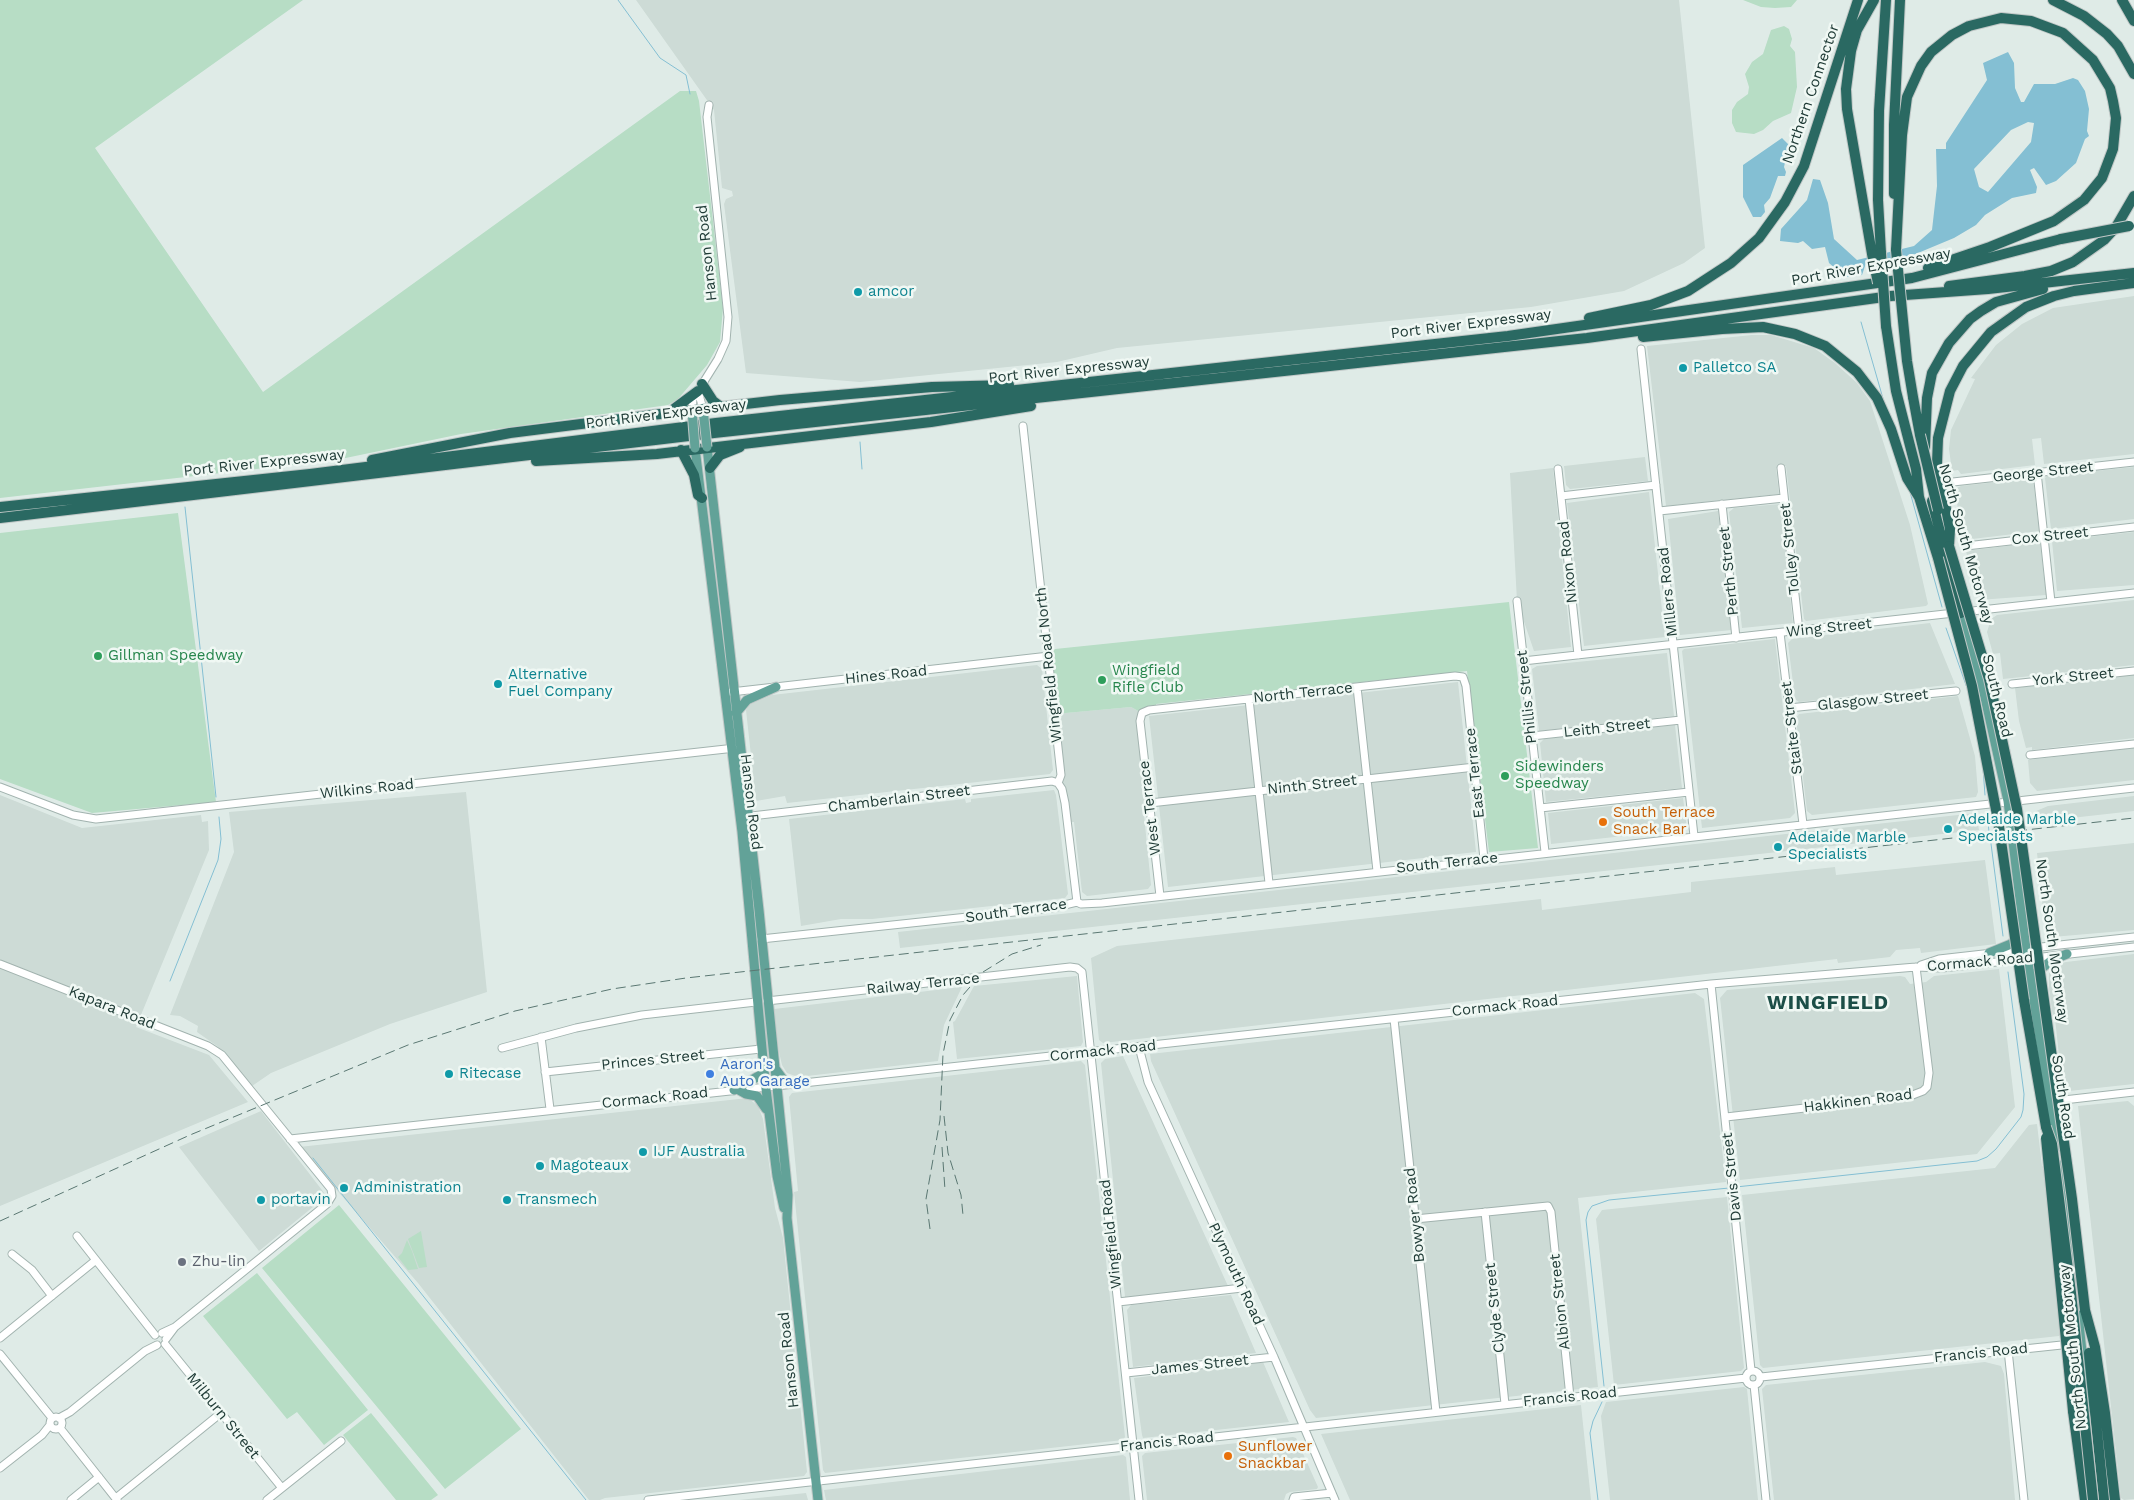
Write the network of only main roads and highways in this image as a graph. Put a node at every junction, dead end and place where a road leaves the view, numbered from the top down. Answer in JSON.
{"nodes":[{"id":1,"x":1858,"y":0,"type":"edge"},
{"id":2,"x":1874,"y":0,"type":"edge"},
{"id":3,"x":1886,"y":0,"type":"edge"},
{"id":4,"x":1900,"y":0,"type":"edge"},
{"id":5,"x":2054,"y":0,"type":"edge"},
{"id":6,"x":2122,"y":0,"type":"edge"},
{"id":7,"x":2134,"y":21,"type":"edge"},
{"id":8,"x":2134,"y":74,"type":"edge"},
{"id":9,"x":2134,"y":196,"type":"edge"},
{"id":10,"x":2131,"y":226,"type":"edge"},
{"id":11,"x":1896,"y":250,"type":"junction"},
{"id":12,"x":1876,"y":253,"type":"junction"},
{"id":13,"x":2134,"y":273,"type":"edge"},
{"id":14,"x":2100,"y":277,"type":"junction"},
{"id":15,"x":1889,"y":280,"type":"junction"},
{"id":16,"x":2134,"y":283,"type":"edge"},
{"id":17,"x":1891,"y":296,"type":"junction"},
{"id":18,"x":1535,"y":332,"type":"junction"},
{"id":19,"x":1587,"y":338,"type":"junction"},
{"id":20,"x":1118,"y":380,"type":"junction"},
{"id":21,"x":1111,"y":392,"type":"junction"},
{"id":22,"x":721,"y":407,"type":"junction"},
{"id":23,"x":703,"y":409,"type":"junction"},
{"id":24,"x":692,"y":410,"type":"junction"},
{"id":25,"x":668,"y":413,"type":"junction"},
{"id":26,"x":755,"y":441,"type":"junction"},
{"id":27,"x":707,"y":447,"type":"junction"},
{"id":28,"x":695,"y":448,"type":"junction"},
{"id":29,"x":681,"y":450,"type":"junction"},
{"id":30,"x":493,"y":460,"type":"junction"},
{"id":31,"x":710,"y":468,"type":"junction"},
{"id":32,"x":310,"y":474,"type":"junction"},
{"id":33,"x":1919,"y":497,"type":"junction"},
{"id":34,"x":702,"y":498,"type":"junction"},
{"id":35,"x":0,"y":507,"type":"edge"},
{"id":36,"x":0,"y":518,"type":"edge"},
{"id":37,"x":1949,"y":546,"type":"junction"},
{"id":38,"x":1961,"y":613,"type":"joint"},
{"id":39,"x":776,"y":687,"type":"road end"},
{"id":40,"x":736,"y":713,"type":"junction"},
{"id":41,"x":735,"y":748,"type":"junction"},
{"id":42,"x":744,"y":817,"type":"junction"},
{"id":43,"x":752,"y":927,"type":"junction"},
{"id":44,"x":2023,"y":931,"type":"junction"},
{"id":45,"x":761,"y":939,"type":"junction"},
{"id":46,"x":1990,"y":953,"type":"road end"},
{"id":47,"x":2067,"y":954,"type":"road end"},
{"id":48,"x":2030,"y":978,"type":"junction"},
{"id":49,"x":774,"y":1067,"type":"junction"},
{"id":50,"x":764,"y":1073,"type":"junction"},
{"id":51,"x":778,"y":1104,"type":"junction"},
{"id":52,"x":769,"y":1114,"type":"junction"},
{"id":53,"x":2046,"y":1127,"type":"junction"},
{"id":54,"x":787,"y":1218,"type":"junction"},
{"id":55,"x":2085,"y":1310,"type":"junction"},
{"id":56,"x":818,"y":1500,"type":"edge"},
{"id":57,"x":2086,"y":1500,"type":"edge"},
{"id":58,"x":2094,"y":1500,"type":"edge"},
{"id":59,"x":2099,"y":1500,"type":"edge"},
{"id":60,"x":2104,"y":1500,"type":"edge"},
{"id":61,"x":2115,"y":1500,"type":"edge"}],
"edges":[{"from":1,"to":18,"type":"highway","name":"Northern Connector"},
{"from":2,"to":12,"type":"highway"},
{"from":3,"to":12,"type":"highway"},
{"from":4,"to":11,"type":"highway"},
{"from":5,"to":8,"type":"highway"},
{"from":6,"to":7,"type":"highway"},
{"from":9,"to":17,"type":"highway"},
{"from":10,"to":15,"type":"highway","name":"Port River Expressway","bridge":true},
{"from":11,"to":15,"type":"highway"},
{"from":11,"to":37,"type":"highway","name":"North South Motorway","bridge":true},
{"from":12,"to":33,"type":"highway","name":"North South Motorway","bridge":true},
{"from":13,"to":14,"type":"highway"},
{"from":14,"to":17,"type":"highway","name":"Port River Expressway"},
{"from":14,"to":38,"type":"highway"},
{"from":15,"to":18,"type":"highway","name":"Port River Expressway"},
{"from":16,"to":37,"type":"highway"},
{"from":17,"to":19,"type":"highway","name":"Port River Expressway"},
{"from":18,"to":20,"type":"highway","name":"Port River Expressway"},
{"from":19,"to":21,"type":"highway","name":"Port River Expressway"},
{"from":19,"to":33,"type":"highway"},
{"from":20,"to":22,"type":"highway"},
{"from":20,"to":32,"type":"highway","name":"Port River Expressway"},
{"from":21,"to":26,"type":"highway"},
{"from":21,"to":30,"type":"highway","name":"Port River Expressway"},
{"from":22,"to":23,"type":"highway"},
{"from":22,"to":25,"type":"highway"},
{"from":23,"to":24,"type":"highway"},
{"from":23,"to":27,"type":"main road","name":"Hanson Road","bridge":true},
{"from":24,"to":25,"type":"highway"},
{"from":24,"to":28,"type":"main road","name":"Hanson Road","bridge":true},
{"from":25,"to":32,"type":"highway"},
{"from":26,"to":27,"type":"highway"},
{"from":26,"to":31,"type":"highway"},
{"from":27,"to":28,"type":"highway"},
{"from":27,"to":31,"type":"main road","name":"Hanson Road"},
{"from":28,"to":29,"type":"highway"},
{"from":28,"to":34,"type":"main road","name":"Hanson Road"},
{"from":29,"to":30,"type":"highway"},
{"from":29,"to":34,"type":"highway"},
{"from":30,"to":36,"type":"highway","name":"Port River Expressway"},
{"from":31,"to":40,"type":"main road","name":"Hanson Road"},
{"from":32,"to":35,"type":"highway","name":"Port River Expressway"},
{"from":33,"to":53,"type":"highway","name":"North South Motorway","bridge":true},
{"from":34,"to":41,"type":"main road","name":"Hanson Road"},
{"from":37,"to":55,"type":"highway","name":"North South Motorway","bridge":true},
{"from":38,"to":44,"type":"main road","name":"South Road"},
{"from":39,"to":40,"type":"main road"},
{"from":40,"to":41,"type":"main road","name":"Hanson Road"},
{"from":41,"to":42,"type":"main road","name":"Hanson Road"},
{"from":42,"to":43,"type":"main road","name":"Hanson Road"},
{"from":42,"to":45,"type":"main road","name":"Hanson Road"},
{"from":43,"to":45,"type":"main road"},
{"from":43,"to":50,"type":"main road","name":"Hanson Road"},
{"from":44,"to":46,"type":"main road"},
{"from":44,"to":48,"type":"main road","name":"South Road"},
{"from":45,"to":49,"type":"main road","name":"Hanson Road"},
{"from":47,"to":48,"type":"main road"},
{"from":48,"to":59,"type":"main road","name":"South Road"},
{"from":49,"to":51,"type":"main road","name":"Hanson Road"},
{"from":49,"to":51,"type":"main road"},
{"from":50,"to":52,"type":"main road","name":"Hanson Road"},
{"from":50,"to":52,"type":"main road"},
{"from":51,"to":54,"type":"main road","name":"Hanson Road"},
{"from":52,"to":54,"type":"main road","name":"Hanson Road"},
{"from":53,"to":57,"type":"highway","bridge":true},
{"from":53,"to":58,"type":"highway","name":"North South Motorway","bridge":true},
{"from":54,"to":56,"type":"main road","name":"Hanson Road"},
{"from":55,"to":60,"type":"highway","name":"North South Motorway"},
{"from":55,"to":61,"type":"highway"}]}
